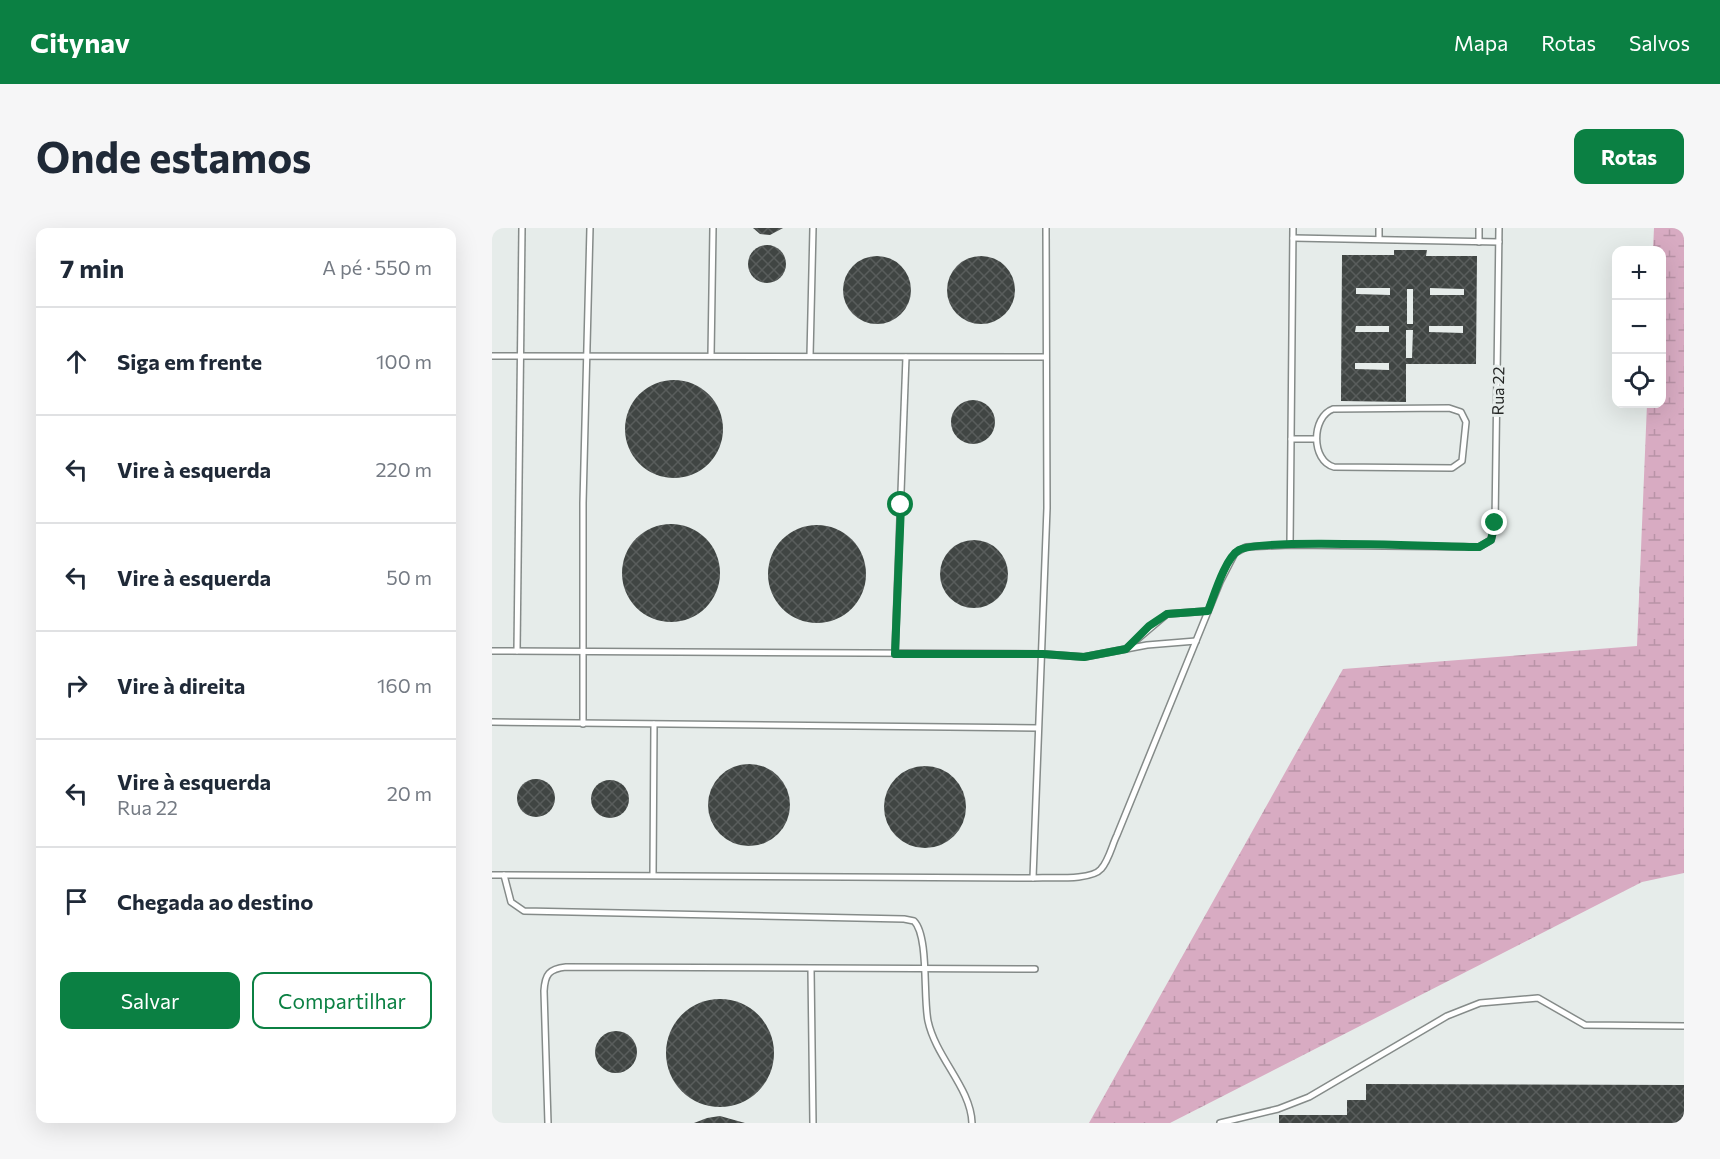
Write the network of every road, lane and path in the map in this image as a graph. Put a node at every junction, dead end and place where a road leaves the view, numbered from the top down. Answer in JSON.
{"nodes":[{"id":1,"x":522,"y":228,"type":"edge"},
{"id":2,"x":590,"y":228,"type":"edge"},
{"id":3,"x":713,"y":228,"type":"edge"},
{"id":4,"x":813,"y":228,"type":"edge"},
{"id":5,"x":1046,"y":228,"type":"edge"},
{"id":6,"x":1293,"y":228,"type":"edge"},
{"id":7,"x":1379,"y":228,"type":"edge"},
{"id":8,"x":1479,"y":228,"type":"edge"},
{"id":9,"x":1499,"y":228,"type":"edge"},
{"id":10,"x":1293,"y":238,"type":"junction"},
{"id":11,"x":1379,"y":240,"type":"junction"},
{"id":12,"x":1479,"y":242,"type":"junction"},
{"id":13,"x":1499,"y":242,"type":"junction"},
{"id":14,"x":492,"y":356,"type":"edge"},
{"id":15,"x":520,"y":356,"type":"junction"},
{"id":16,"x":585,"y":356,"type":"junction"},
{"id":17,"x":711,"y":356,"type":"junction"},
{"id":18,"x":810,"y":356,"type":"junction"},
{"id":19,"x":906,"y":357,"type":"junction"},
{"id":20,"x":1045,"y":357,"type":"junction"},
{"id":21,"x":1291,"y":439,"type":"junction"},
{"id":22,"x":1316,"y":439,"type":"junction"},
{"id":23,"x":1290,"y":545,"type":"junction"},
{"id":24,"x":1208,"y":611,"type":"junction"},
{"id":25,"x":1196,"y":641,"type":"junction"},
{"id":26,"x":1126,"y":649,"type":"junction"},
{"id":27,"x":492,"y":651,"type":"edge"},
{"id":28,"x":517,"y":651,"type":"junction"},
{"id":29,"x":584,"y":652,"type":"junction"},
{"id":30,"x":895,"y":654,"type":"junction"},
{"id":31,"x":1043,"y":654,"type":"junction"},
{"id":32,"x":492,"y":722,"type":"edge"},
{"id":33,"x":583,"y":724,"type":"junction"},
{"id":34,"x":654,"y":724,"type":"junction"},
{"id":35,"x":1038,"y":728,"type":"junction"},
{"id":36,"x":492,"y":875,"type":"edge"},
{"id":37,"x":504,"y":875,"type":"junction"},
{"id":38,"x":653,"y":875,"type":"junction"},
{"id":39,"x":1033,"y":878,"type":"junction"},
{"id":40,"x":811,"y":969,"type":"junction"},
{"id":41,"x":923,"y":969,"type":"junction"},
{"id":42,"x":1035,"y":969,"type":"dead end"},
{"id":43,"x":1684,"y":1026,"type":"edge"},
{"id":44,"x":548,"y":1123,"type":"edge"},
{"id":45,"x":813,"y":1123,"type":"edge"},
{"id":46,"x":972,"y":1123,"type":"edge"},
{"id":47,"x":1221,"y":1123,"type":"edge"}],
"edges":[{"from":1,"to":15,"type":"lane"},
{"from":2,"to":16,"type":"lane"},
{"from":3,"to":17,"type":"lane"},
{"from":4,"to":18,"type":"lane"},
{"from":5,"to":20,"type":"lane"},
{"from":6,"to":10,"type":"lane"},
{"from":7,"to":11,"type":"lane"},
{"from":8,"to":12,"type":"lane"},
{"from":9,"to":13,"type":"lane","name":"Rua 22"},
{"from":10,"to":11,"type":"lane"},
{"from":10,"to":21,"type":"lane"},
{"from":11,"to":12,"type":"lane"},
{"from":12,"to":13,"type":"lane"},
{"from":13,"to":23,"type":"lane","name":"Rua 22"},
{"from":14,"to":15,"type":"lane"},
{"from":15,"to":16,"type":"lane"},
{"from":15,"to":28,"type":"lane"},
{"from":16,"to":17,"type":"lane"},
{"from":16,"to":29,"type":"lane"},
{"from":17,"to":18,"type":"lane"},
{"from":18,"to":19,"type":"lane"},
{"from":19,"to":20,"type":"lane"},
{"from":19,"to":30,"type":"lane"},
{"from":20,"to":31,"type":"lane"},
{"from":21,"to":22,"type":"lane"},
{"from":21,"to":23,"type":"lane"},
{"from":22,"to":22,"type":"lane"},
{"from":23,"to":24,"type":"lane"},
{"from":24,"to":25,"type":"lane"},
{"from":24,"to":26,"type":"lane"},
{"from":25,"to":26,"type":"lane"},
{"from":25,"to":39,"type":"lane"},
{"from":26,"to":31,"type":"lane"},
{"from":27,"to":28,"type":"lane"},
{"from":28,"to":29,"type":"lane"},
{"from":29,"to":30,"type":"lane"},
{"from":29,"to":33,"type":"lane"},
{"from":30,"to":31,"type":"lane"},
{"from":31,"to":35,"type":"lane"},
{"from":32,"to":33,"type":"lane"},
{"from":33,"to":34,"type":"lane"},
{"from":34,"to":35,"type":"lane"},
{"from":34,"to":38,"type":"lane"},
{"from":35,"to":39,"type":"lane"},
{"from":36,"to":37,"type":"lane"},
{"from":37,"to":38,"type":"lane"},
{"from":37,"to":41,"type":"lane"},
{"from":38,"to":39,"type":"lane"},
{"from":40,"to":41,"type":"lane"},
{"from":40,"to":44,"type":"lane"},
{"from":40,"to":45,"type":"lane"},
{"from":41,"to":42,"type":"lane"},
{"from":41,"to":46,"type":"lane"},
{"from":43,"to":47,"type":"lane"}]}
